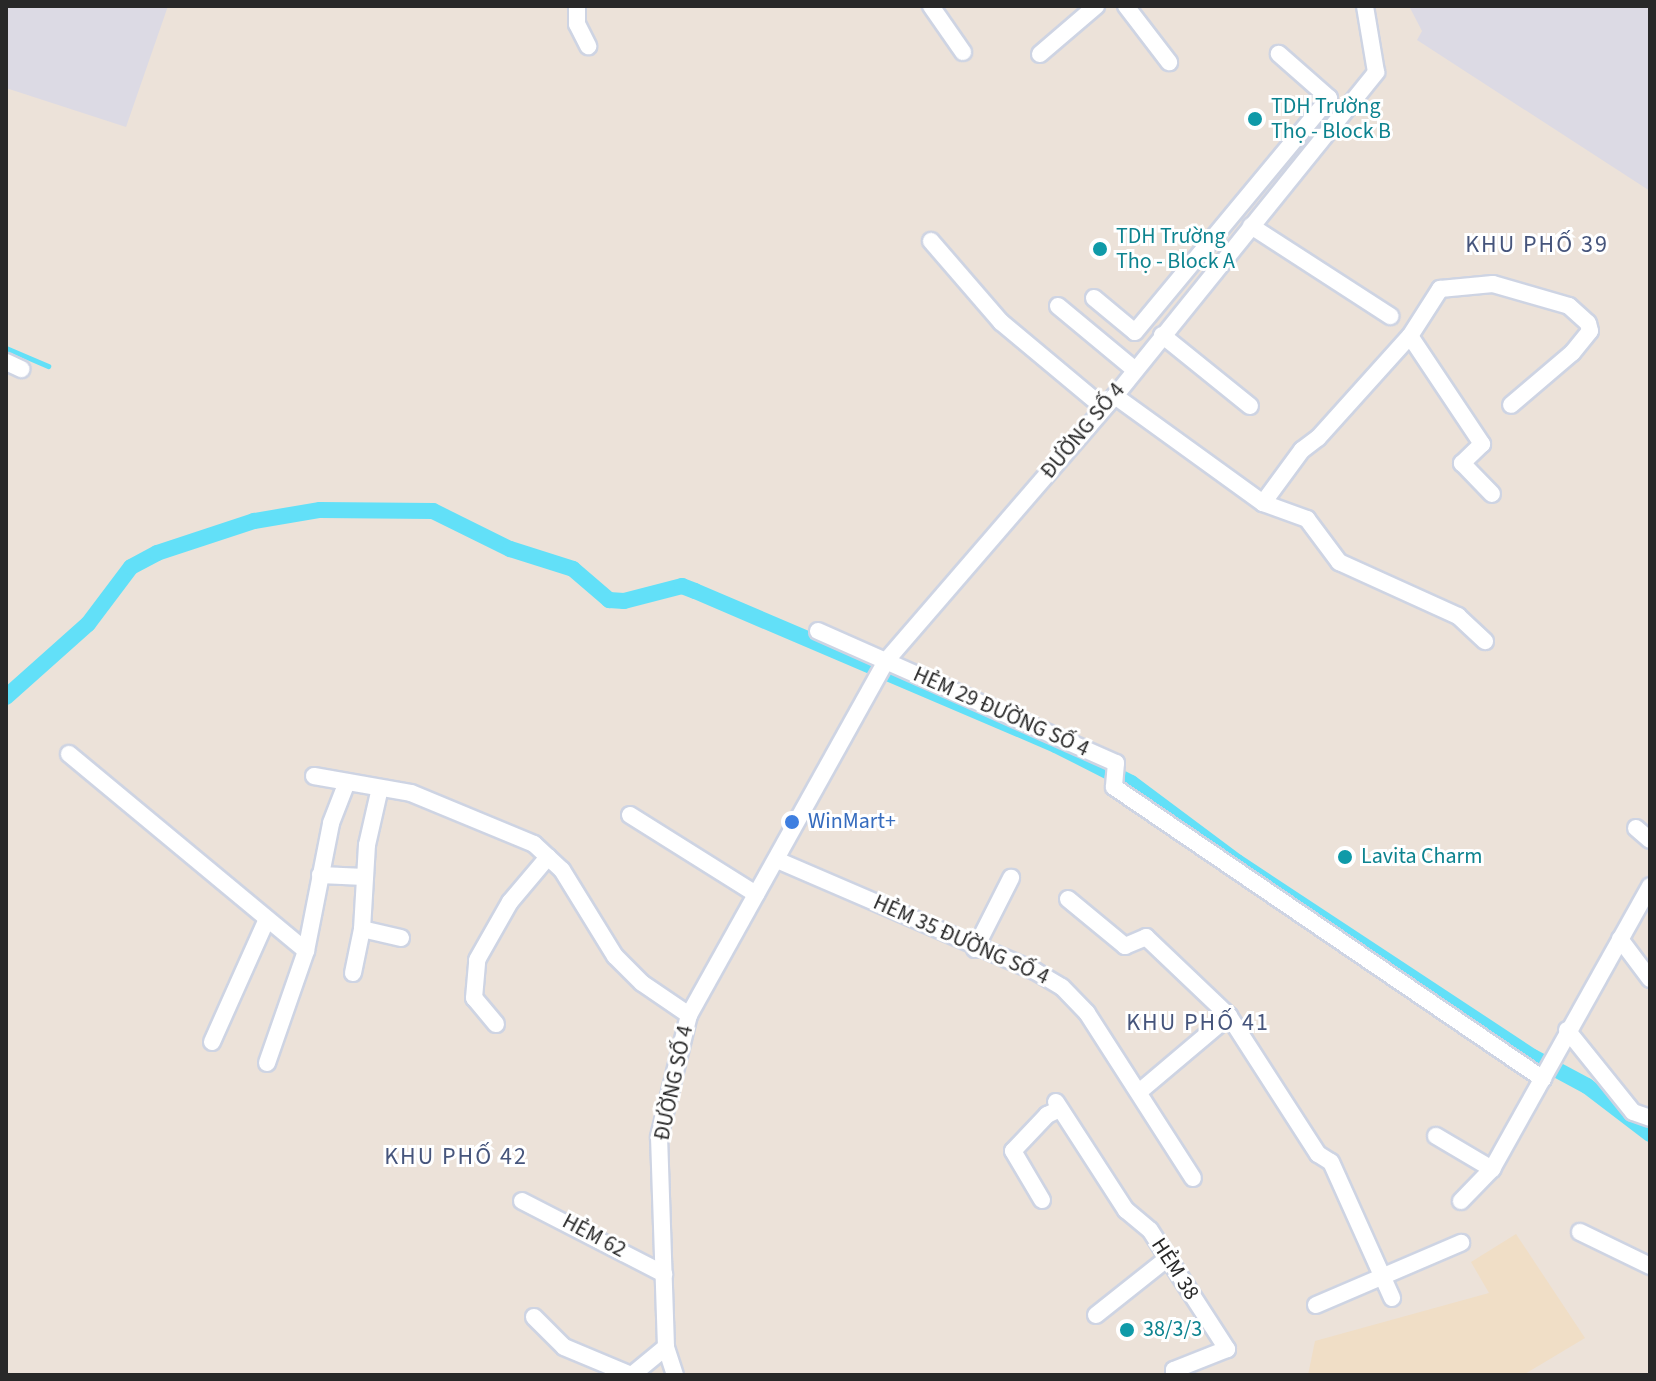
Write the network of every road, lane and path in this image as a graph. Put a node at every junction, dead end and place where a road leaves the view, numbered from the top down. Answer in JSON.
{"nodes":[{"id":1,"x":577,"y":6,"type":"edge"},
{"id":2,"x":1096,"y":6,"type":"edge"},
{"id":3,"x":1126,"y":6,"type":"edge"},
{"id":4,"x":1365,"y":6,"type":"edge"},
{"id":5,"x":939,"y":9,"type":"edge"},
{"id":6,"x":588,"y":46,"type":"dead end"},
{"id":7,"x":963,"y":52,"type":"dead end"},
{"id":8,"x":1040,"y":54,"type":"dead end"},
{"id":9,"x":1279,"y":54,"type":"dead end"},
{"id":10,"x":1169,"y":62,"type":"dead end"},
{"id":11,"x":1296,"y":139,"type":"junction"},
{"id":12,"x":1313,"y":149,"type":"junction"},
{"id":13,"x":1251,"y":226,"type":"junction"},
{"id":14,"x":931,"y":241,"type":"dead end"},
{"id":15,"x":1094,"y":298,"type":"dead end"},
{"id":16,"x":1058,"y":306,"type":"dead end"},
{"id":17,"x":1390,"y":316,"type":"dead end"},
{"id":18,"x":1162,"y":335,"type":"junction"},
{"id":19,"x":1410,"y":336,"type":"junction"},
{"id":20,"x":1134,"y":369,"type":"junction"},
{"id":21,"x":1110,"y":402,"type":"junction"},
{"id":22,"x":1511,"y":405,"type":"dead end"},
{"id":23,"x":1250,"y":406,"type":"dead end"},
{"id":24,"x":1492,"y":494,"type":"dead end"},
{"id":25,"x":1263,"y":503,"type":"junction"},
{"id":26,"x":818,"y":631,"type":"dead end"},
{"id":27,"x":1485,"y":641,"type":"dead end"},
{"id":28,"x":886,"y":661,"type":"junction"},
{"id":29,"x":69,"y":754,"type":"dead end"},
{"id":30,"x":314,"y":776,"type":"dead end"},
{"id":31,"x":347,"y":782,"type":"junction"},
{"id":32,"x":380,"y":788,"type":"junction"},
{"id":33,"x":630,"y":815,"type":"dead end"},
{"id":34,"x":1636,"y":828,"type":"dead end"},
{"id":35,"x":1650,"y":840,"type":"edge"},
{"id":36,"x":548,"y":857,"type":"junction"},
{"id":37,"x":777,"y":860,"type":"junction"},
{"id":38,"x":320,"y":875,"type":"junction"},
{"id":39,"x":365,"y":877,"type":"junction"},
{"id":40,"x":1011,"y":878,"type":"dead end"},
{"id":41,"x":1650,"y":886,"type":"edge"},
{"id":42,"x":756,"y":894,"type":"junction"},
{"id":43,"x":1068,"y":899,"type":"dead end"},
{"id":44,"x":266,"y":921,"type":"junction"},
{"id":45,"x":362,"y":929,"type":"junction"},
{"id":46,"x":401,"y":938,"type":"dead end"},
{"id":47,"x":1620,"y":939,"type":"junction"},
{"id":48,"x":975,"y":949,"type":"junction"},
{"id":49,"x":306,"y":951,"type":"junction"},
{"id":50,"x":353,"y":973,"type":"dead end"},
{"id":51,"x":1650,"y":979,"type":"edge"},
{"id":52,"x":689,"y":1015,"type":"junction"},
{"id":53,"x":1229,"y":1016,"type":"junction"},
{"id":54,"x":496,"y":1024,"type":"dead end"},
{"id":55,"x":1567,"y":1030,"type":"junction"},
{"id":56,"x":212,"y":1042,"type":"dead end"},
{"id":57,"x":267,"y":1063,"type":"dead end"},
{"id":58,"x":1543,"y":1079,"type":"junction"},
{"id":59,"x":1139,"y":1092,"type":"junction"},
{"id":60,"x":1650,"y":1118,"type":"edge"},
{"id":61,"x":1436,"y":1136,"type":"dead end"},
{"id":62,"x":1492,"y":1169,"type":"junction"},
{"id":63,"x":1193,"y":1178,"type":"dead end"},
{"id":64,"x":1042,"y":1200,"type":"dead end"},
{"id":65,"x":522,"y":1201,"type":"dead end"},
{"id":66,"x":1461,"y":1201,"type":"dead end"},
{"id":67,"x":1580,"y":1232,"type":"dead end"},
{"id":68,"x":1461,"y":1243,"type":"dead end"},
{"id":69,"x":1168,"y":1258,"type":"junction"},
{"id":70,"x":1650,"y":1266,"type":"edge"},
{"id":71,"x":664,"y":1274,"type":"junction"},
{"id":72,"x":1383,"y":1278,"type":"junction"},
{"id":73,"x":1392,"y":1298,"type":"dead end"},
{"id":74,"x":1316,"y":1305,"type":"dead end"},
{"id":75,"x":1096,"y":1315,"type":"dead end"},
{"id":76,"x":534,"y":1317,"type":"dead end"},
{"id":77,"x":666,"y":1347,"type":"junction"},
{"id":78,"x":631,"y":1375,"type":"edge"},
{"id":79,"x":675,"y":1375,"type":"edge"},
{"id":80,"x":1174,"y":1375,"type":"edge"}],
"edges":[{"from":1,"to":6,"type":"street"},
{"from":2,"to":8,"type":"street"},
{"from":3,"to":10,"type":"street"},
{"from":4,"to":12,"type":"street","name":"ĐƯỜNG SỐ 4"},
{"from":5,"to":7,"type":"street"},
{"from":9,"to":11,"type":"street"},
{"from":11,"to":12,"type":"street"},
{"from":11,"to":15,"type":"street"},
{"from":12,"to":13,"type":"street","name":"ĐƯỜNG SỐ 4"},
{"from":13,"to":17,"type":"street"},
{"from":13,"to":18,"type":"street","name":"ĐƯỜNG SỐ 4"},
{"from":14,"to":21,"type":"street"},
{"from":16,"to":20,"type":"street"},
{"from":18,"to":20,"type":"street","name":"ĐƯỜNG SỐ 4"},
{"from":18,"to":23,"type":"street"},
{"from":19,"to":22,"type":"street"},
{"from":19,"to":24,"type":"street"},
{"from":19,"to":25,"type":"street"},
{"from":20,"to":21,"type":"street","name":"ĐƯỜNG SỐ 4"},
{"from":21,"to":25,"type":"street"},
{"from":21,"to":28,"type":"street","name":"ĐƯỜNG SỐ 4"},
{"from":25,"to":27,"type":"street"},
{"from":26,"to":28,"type":"street","name":"HẺM 29 ĐƯỜNG SỐ 4"},
{"from":28,"to":37,"type":"street","name":"ĐƯỜNG SỐ 4"},
{"from":28,"to":58,"type":"street","name":"HẺM 29 ĐƯỜNG SỐ 4"},
{"from":29,"to":44,"type":"street"},
{"from":30,"to":31,"type":"street"},
{"from":31,"to":32,"type":"street"},
{"from":31,"to":38,"type":"street"},
{"from":32,"to":36,"type":"street"},
{"from":32,"to":39,"type":"street"},
{"from":33,"to":42,"type":"street"},
{"from":34,"to":35,"type":"street"},
{"from":36,"to":52,"type":"street"},
{"from":36,"to":54,"type":"street"},
{"from":37,"to":42,"type":"street","name":"ĐƯỜNG SỐ 4"},
{"from":37,"to":48,"type":"street","name":"HẺM 35 ĐƯỜNG SỐ 4"},
{"from":38,"to":39,"type":"street"},
{"from":38,"to":49,"type":"street"},
{"from":39,"to":45,"type":"street"},
{"from":40,"to":48,"type":"street"},
{"from":41,"to":47,"type":"street"},
{"from":42,"to":52,"type":"street","name":"ĐƯỜNG SỐ 4"},
{"from":43,"to":53,"type":"street"},
{"from":44,"to":49,"type":"street"},
{"from":44,"to":56,"type":"street"},
{"from":45,"to":46,"type":"street"},
{"from":45,"to":50,"type":"street"},
{"from":47,"to":51,"type":"street"},
{"from":47,"to":55,"type":"street"},
{"from":48,"to":59,"type":"street","name":"HẺM 35 ĐƯỜNG SỐ 4"},
{"from":49,"to":57,"type":"street"},
{"from":52,"to":71,"type":"street","name":"ĐƯỜNG SỐ 4"},
{"from":53,"to":59,"type":"street"},
{"from":53,"to":72,"type":"street"},
{"from":55,"to":58,"type":"street"},
{"from":55,"to":60,"type":"street"},
{"from":58,"to":62,"type":"street"},
{"from":59,"to":63,"type":"street","name":"HẺM 35 ĐƯỜNG SỐ 4"},
{"from":61,"to":62,"type":"street"},
{"from":62,"to":66,"type":"street"},
{"from":64,"to":69,"type":"street","name":"HẺM 38"},
{"from":65,"to":71,"type":"street","name":"HẺM 62"},
{"from":67,"to":70,"type":"street"},
{"from":68,"to":72,"type":"street"},
{"from":69,"to":75,"type":"street"},
{"from":69,"to":80,"type":"street","name":"HẺM 38"},
{"from":71,"to":77,"type":"street","name":"ĐƯỜNG SỐ 4"},
{"from":72,"to":73,"type":"street"},
{"from":72,"to":74,"type":"street"},
{"from":76,"to":78,"type":"street"},
{"from":77,"to":78,"type":"street"},
{"from":77,"to":79,"type":"street","name":"ĐƯỜNG SỐ 4"}]}
